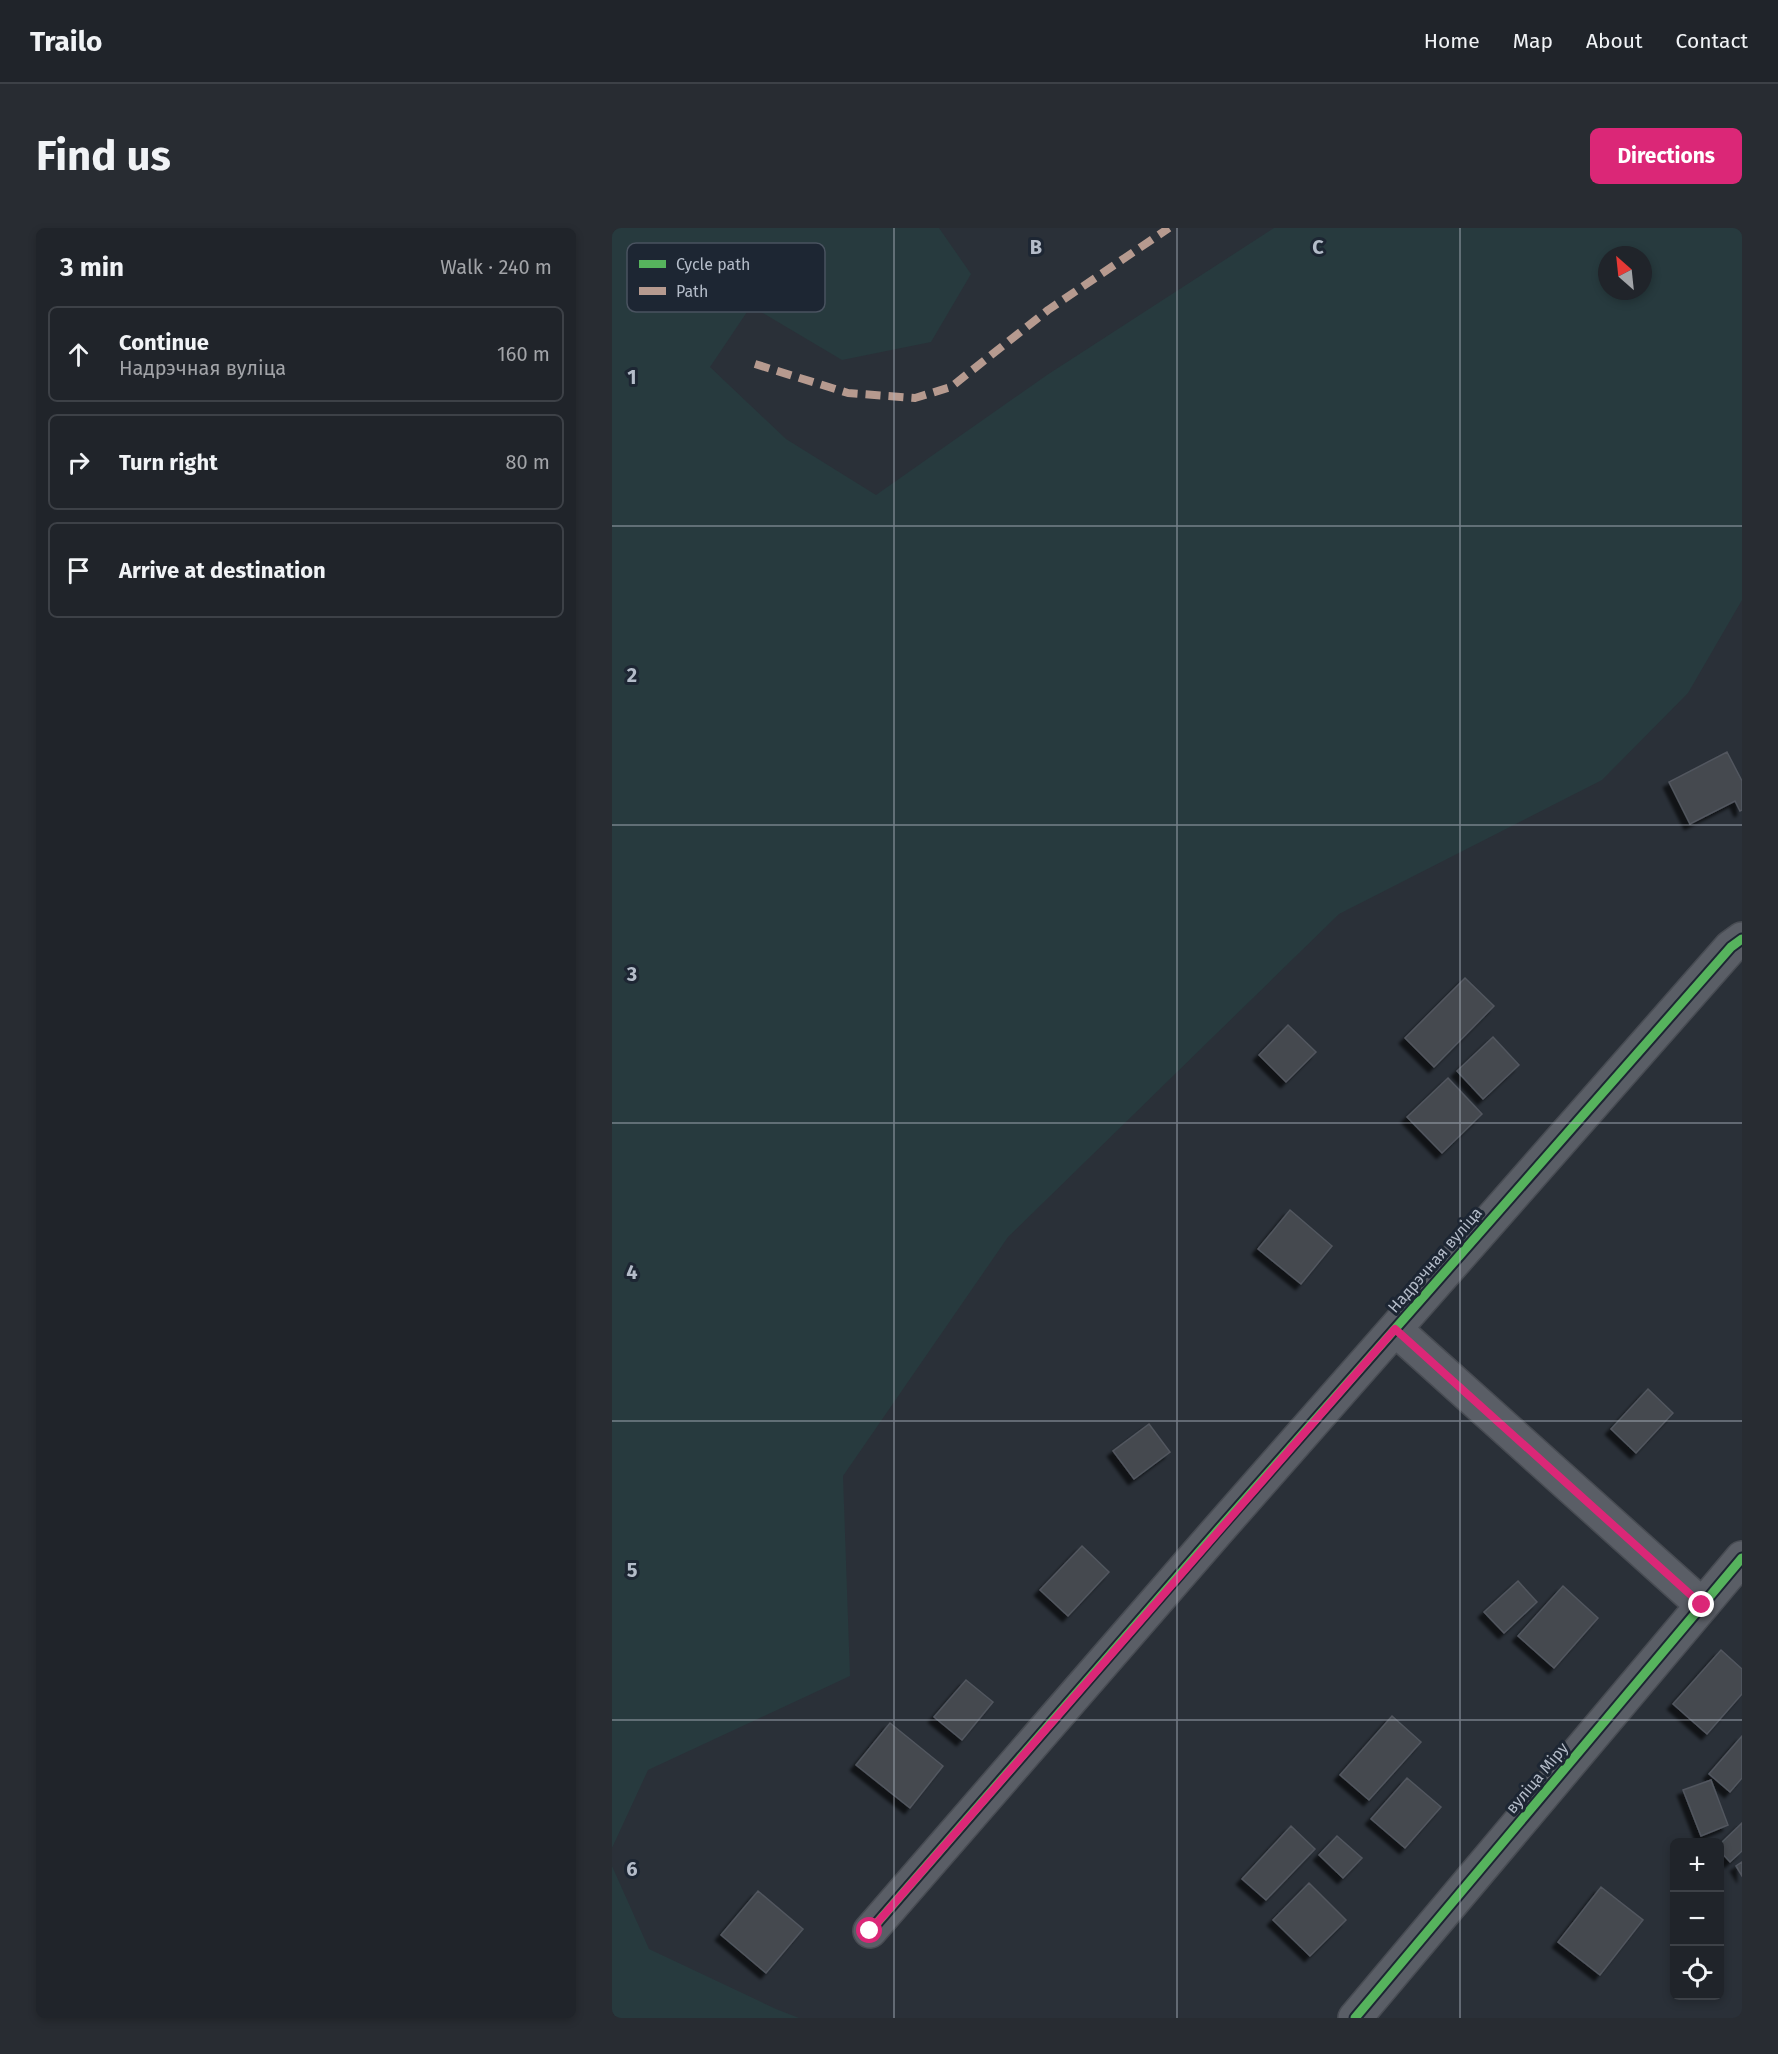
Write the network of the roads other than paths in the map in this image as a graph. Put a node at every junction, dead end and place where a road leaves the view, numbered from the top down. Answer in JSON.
{"nodes":[{"id":1,"x":1742,"y":939,"type":"edge"},
{"id":2,"x":1395,"y":1329,"type":"junction"},
{"id":3,"x":1742,"y":1558,"type":"edge"},
{"id":4,"x":1702,"y":1605,"type":"junction"},
{"id":5,"x":870,"y":1931,"type":"dead end"},
{"id":6,"x":1355,"y":2018,"type":"edge"}],
"edges":[{"from":1,"to":2,"type":"street","name":"Надрэчная вуліца"},
{"from":2,"to":4,"type":"street"},
{"from":2,"to":5,"type":"street","name":"Надрэчная вуліца"},
{"from":3,"to":4,"type":"street","name":"вуліца Міру"},
{"from":4,"to":6,"type":"street","name":"вуліца Міру"}]}
